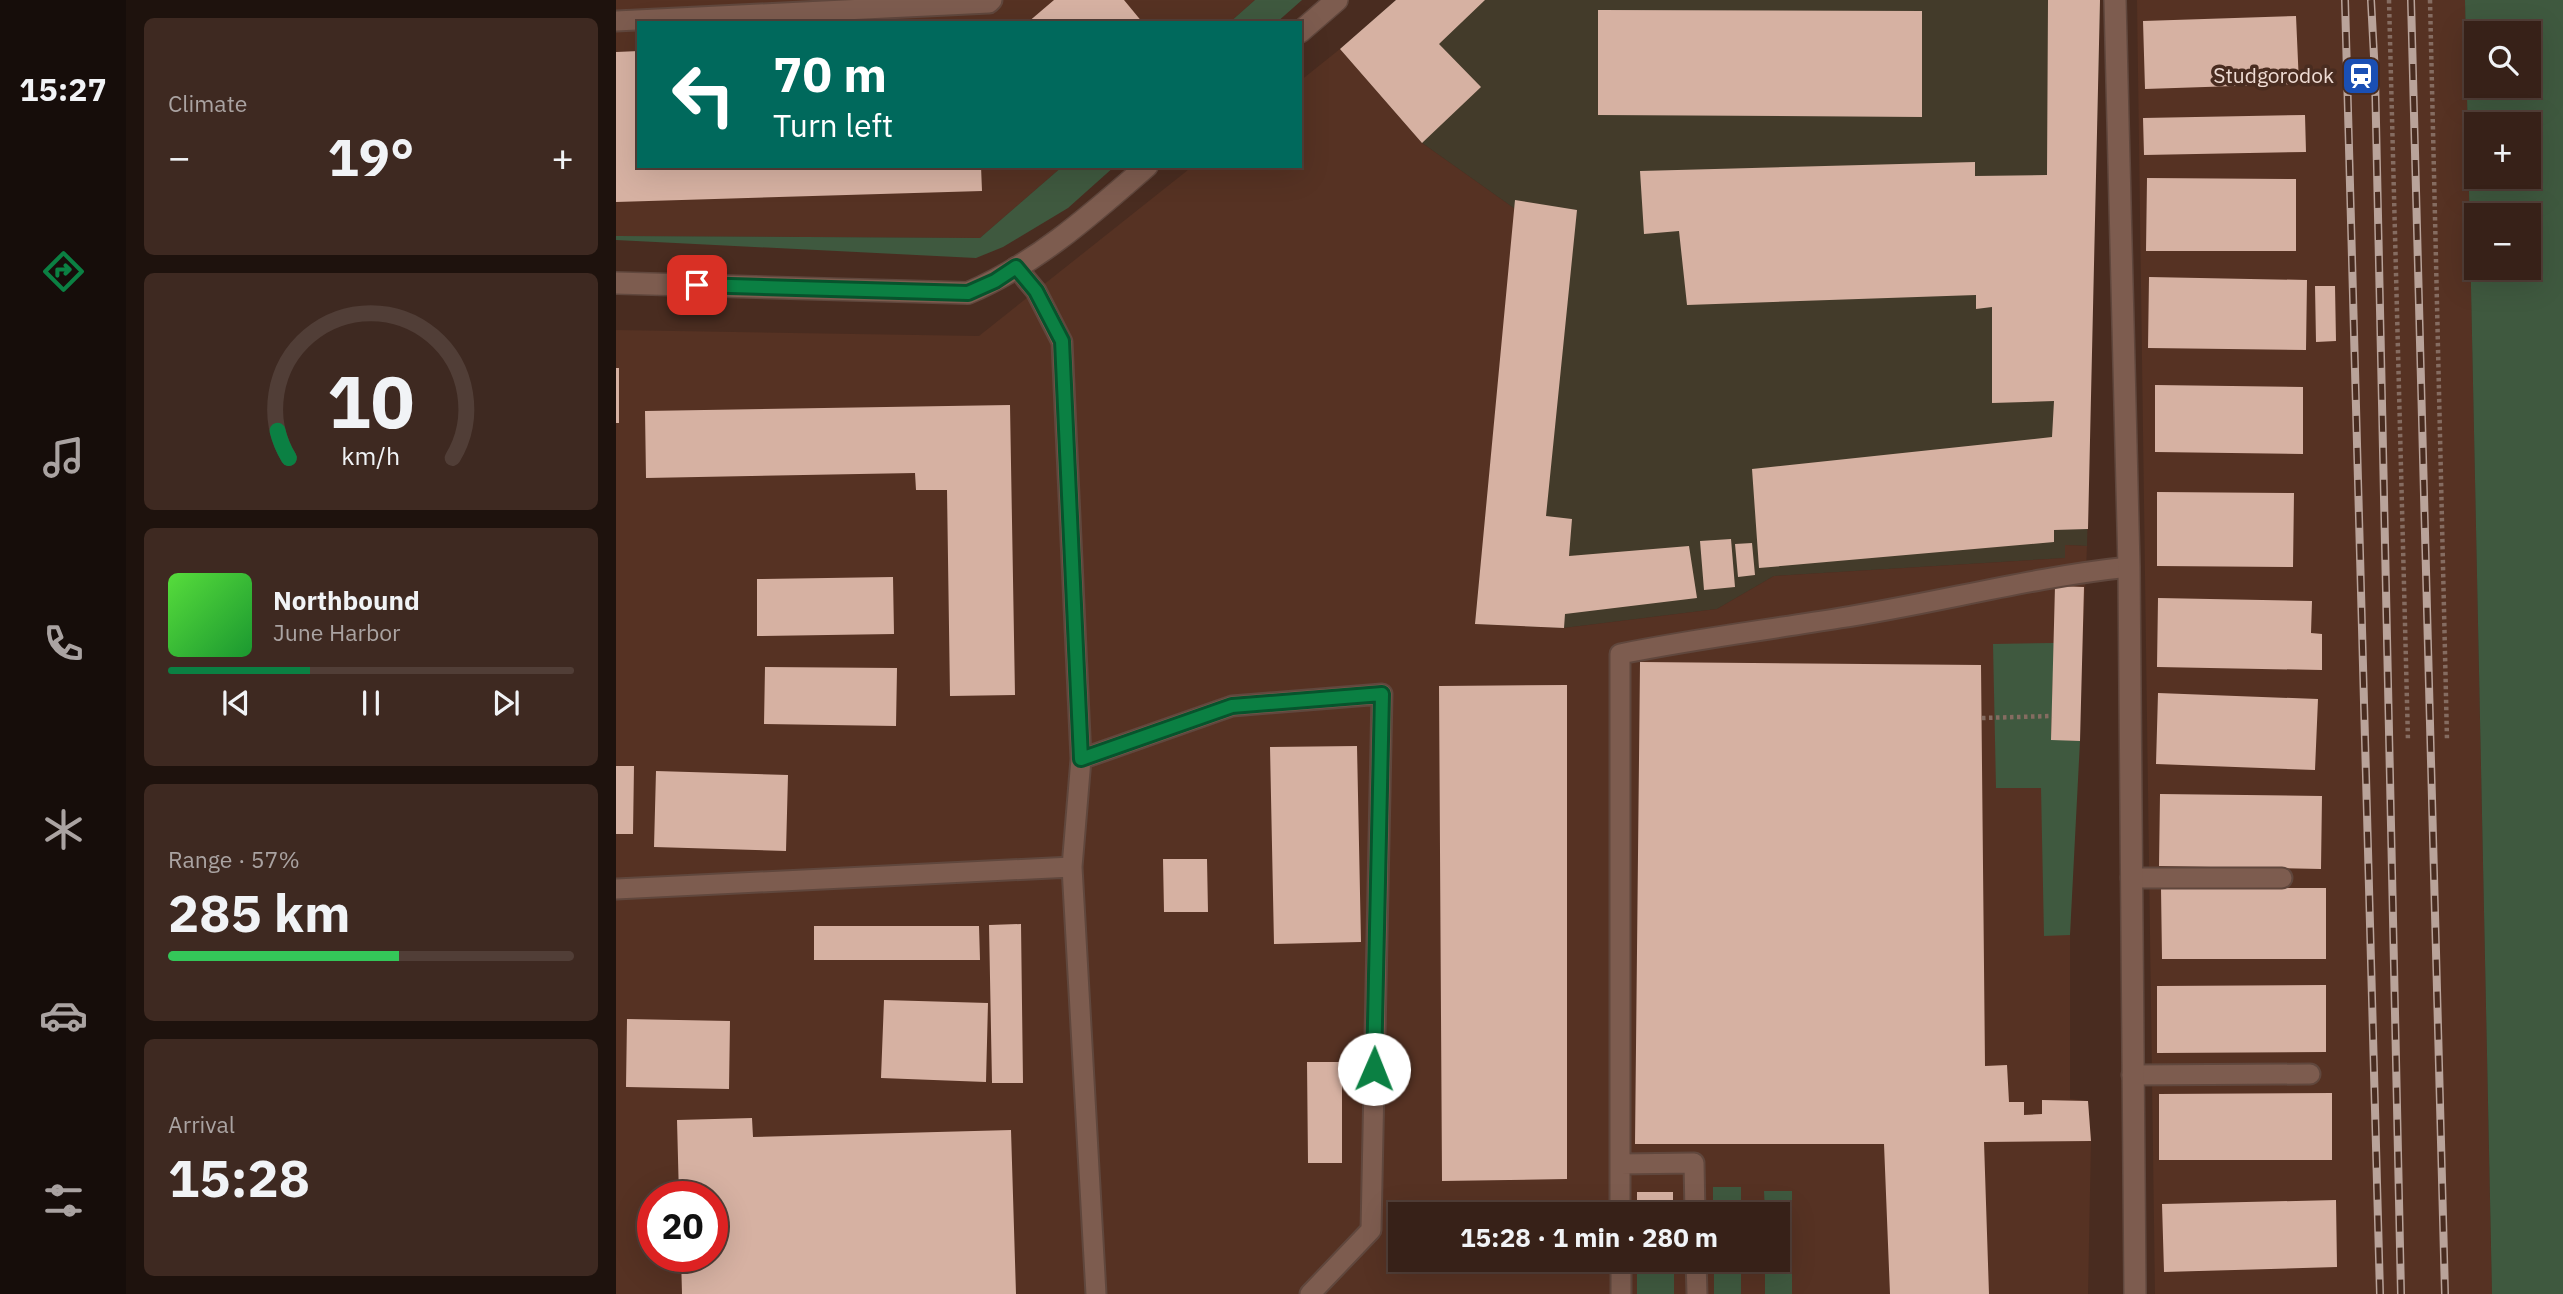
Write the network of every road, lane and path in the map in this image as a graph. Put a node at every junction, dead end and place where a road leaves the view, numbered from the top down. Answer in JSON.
{"nodes":[{"id":1,"x":992,"y":0,"type":"edge"},
{"id":2,"x":1337,"y":0,"type":"edge"},
{"id":3,"x":2115,"y":0,"type":"edge"},
{"id":4,"x":2389,"y":0,"type":"edge"},
{"id":5,"x":2430,"y":0,"type":"edge"},
{"id":6,"x":616,"y":21,"type":"edge"},
{"id":7,"x":1302,"y":30,"type":"edge"},
{"id":8,"x":1145,"y":168,"type":"edge"},
{"id":9,"x":1016,"y":267,"type":"junction"},
{"id":10,"x":616,"y":283,"type":"edge"},
{"id":11,"x":2129,"y":567,"type":"junction"},
{"id":12,"x":2052,"y":716,"type":"dead end"},
{"id":13,"x":1982,"y":718,"type":"dead end"},
{"id":14,"x":2446,"y":740,"type":"dead end"},
{"id":15,"x":2408,"y":741,"type":"dead end"},
{"id":16,"x":1081,"y":759,"type":"junction"},
{"id":17,"x":1072,"y":867,"type":"junction"},
{"id":18,"x":2131,"y":878,"type":"junction"},
{"id":19,"x":2283,"y":878,"type":"dead end"},
{"id":20,"x":616,"y":890,"type":"edge"},
{"id":21,"x":2310,"y":1074,"type":"dead end"},
{"id":22,"x":2132,"y":1075,"type":"junction"},
{"id":23,"x":1620,"y":1164,"type":"junction"},
{"id":24,"x":1620,"y":1202,"type":"edge"},
{"id":25,"x":1695,"y":1202,"type":"edge"},
{"id":26,"x":1620,"y":1272,"type":"edge"},
{"id":27,"x":1696,"y":1272,"type":"edge"},
{"id":28,"x":1096,"y":1294,"type":"edge"},
{"id":29,"x":1310,"y":1294,"type":"edge"},
{"id":30,"x":1621,"y":1294,"type":"edge"},
{"id":31,"x":1697,"y":1294,"type":"edge"},
{"id":32,"x":2135,"y":1294,"type":"edge"}],
"edges":[{"from":1,"to":6,"type":"lane"},
{"from":2,"to":7,"type":"street"},
{"from":3,"to":11,"type":"street"},
{"from":4,"to":15,"type":"path"},
{"from":5,"to":14,"type":"path"},
{"from":8,"to":9,"type":"street"},
{"from":9,"to":10,"type":"street"},
{"from":9,"to":16,"type":"lane"},
{"from":11,"to":18,"type":"street"},
{"from":11,"to":23,"type":"lane"},
{"from":12,"to":13,"type":"path"},
{"from":16,"to":17,"type":"lane"},
{"from":16,"to":29,"type":"lane"},
{"from":17,"to":20,"type":"lane"},
{"from":17,"to":28,"type":"lane"},
{"from":18,"to":19,"type":"lane"},
{"from":18,"to":22,"type":"street"},
{"from":21,"to":22,"type":"lane"},
{"from":22,"to":32,"type":"street"},
{"from":23,"to":24,"type":"lane"},
{"from":23,"to":25,"type":"lane"},
{"from":26,"to":30,"type":"lane"},
{"from":27,"to":31,"type":"lane"}]}
